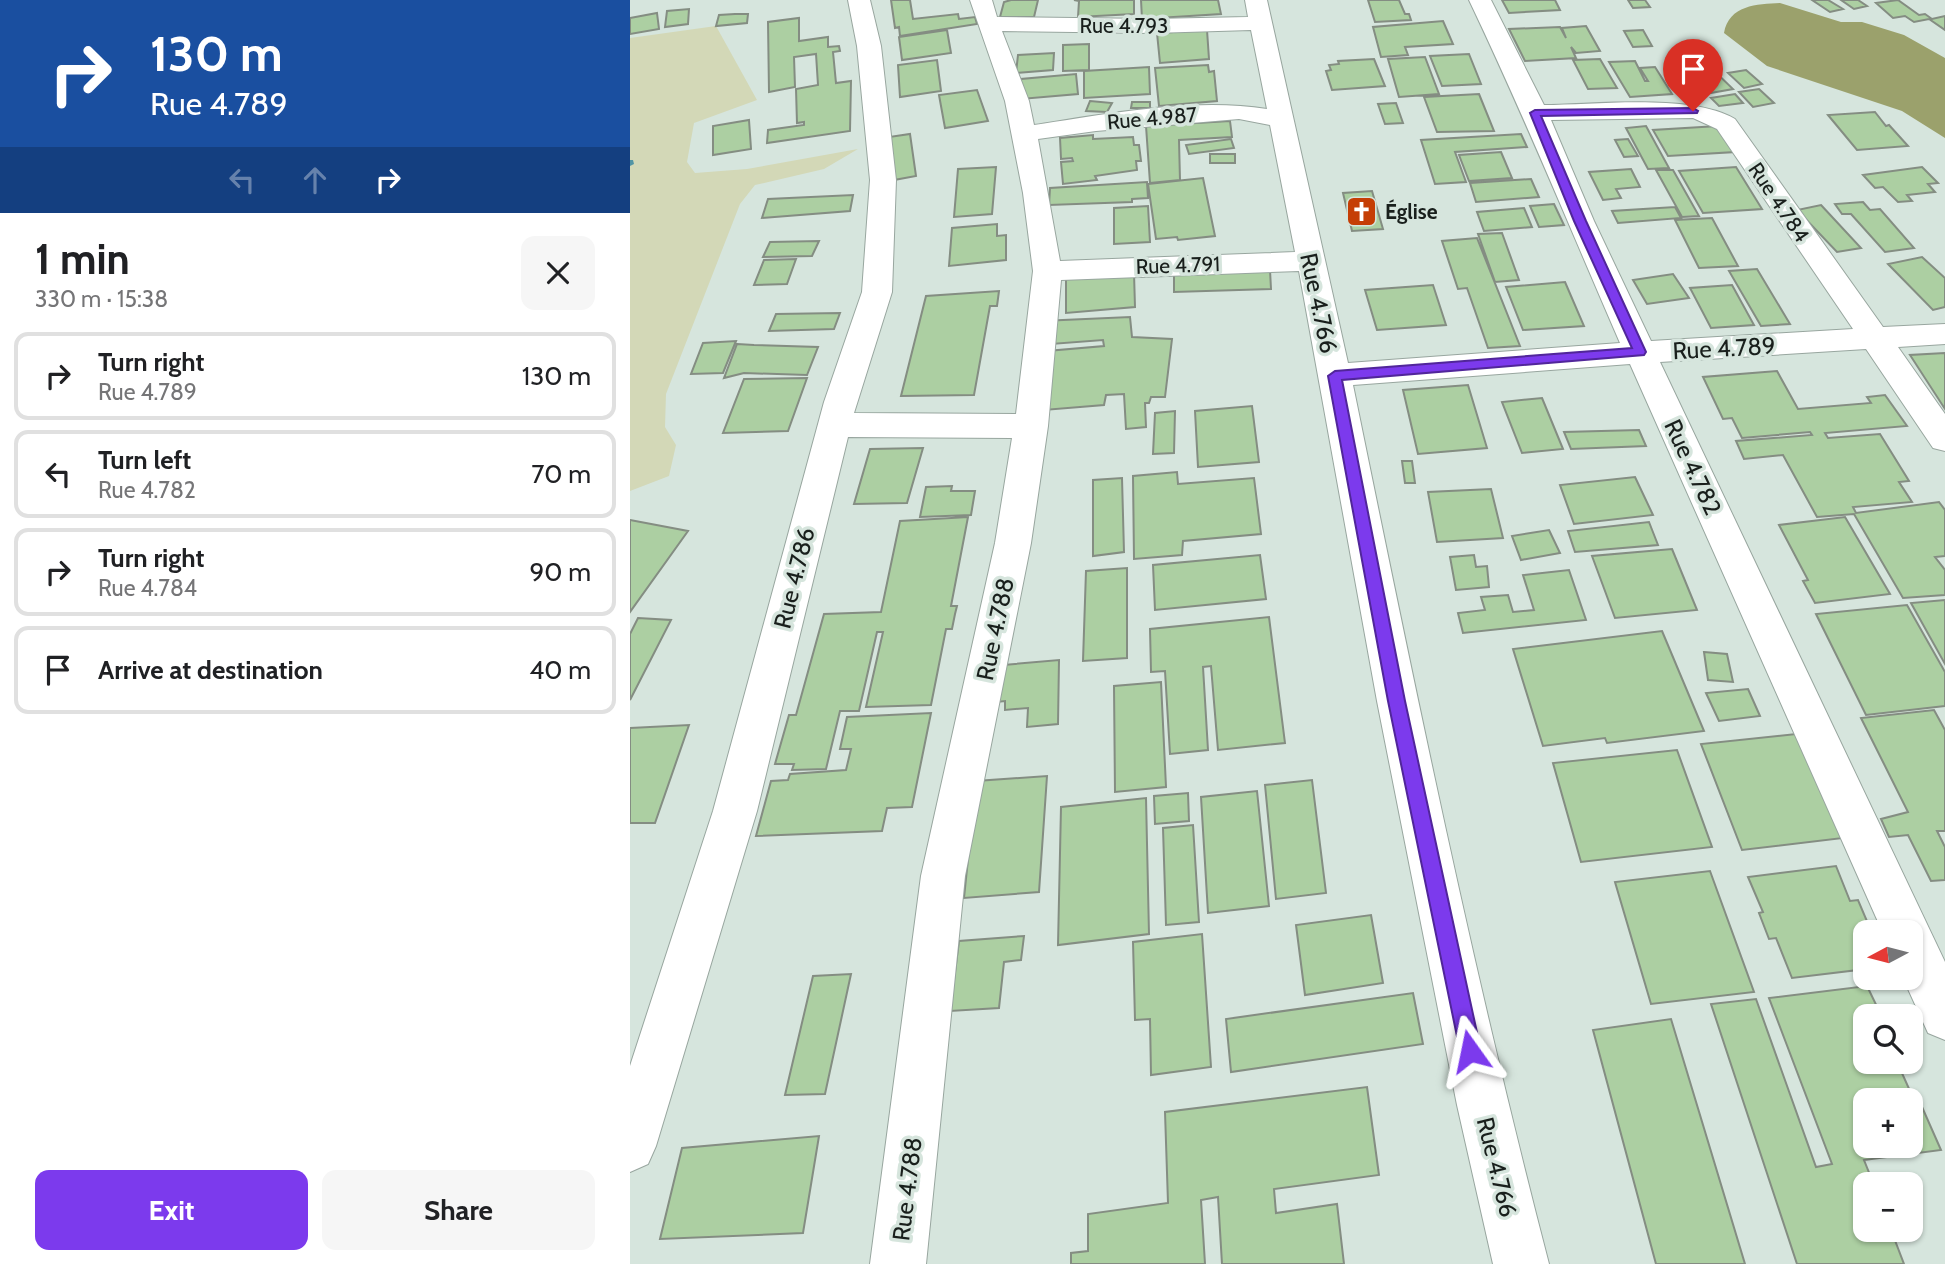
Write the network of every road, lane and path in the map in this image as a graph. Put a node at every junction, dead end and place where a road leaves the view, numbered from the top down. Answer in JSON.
{"nodes":[{"id":1,"x":859,"y":0,"type":"edge"},
{"id":2,"x":1480,"y":0,"type":"edge"},
{"id":3,"x":1258,"y":11,"type":"edge"},
{"id":4,"x":985,"y":12,"type":"edge"},
{"id":5,"x":1535,"y":113,"type":"junction"},
{"id":6,"x":1281,"y":119,"type":"junction"},
{"id":7,"x":1022,"y":134,"type":"junction"},
{"id":8,"x":1310,"y":261,"type":"junction"},
{"id":9,"x":1047,"y":271,"type":"junction"},
{"id":10,"x":1945,"y":334,"type":"edge"},
{"id":11,"x":1875,"y":340,"type":"junction"},
{"id":12,"x":1640,"y":352,"type":"junction"},
{"id":13,"x":1335,"y":376,"type":"junction"},
{"id":14,"x":834,"y":425,"type":"junction"},
{"id":15,"x":1031,"y":425,"type":"junction"},
{"id":16,"x":1945,"y":439,"type":"edge"},
{"id":17,"x":1901,"y":920,"type":"edge"},
{"id":18,"x":1923,"y":968,"type":"edge"},
{"id":19,"x":1945,"y":1016,"type":"edge"},
{"id":20,"x":630,"y":1146,"type":"edge"},
{"id":21,"x":898,"y":1264,"type":"edge"},
{"id":22,"x":1521,"y":1264,"type":"edge"}],
"edges":[{"from":1,"to":14,"type":"street","name":"Rue 4.786"},
{"from":2,"to":5,"type":"street","name":"Rue 4.782"},
{"from":3,"to":4,"type":"street","name":"Rue 4.793"},
{"from":3,"to":6,"type":"street","name":"Rue 4.766"},
{"from":4,"to":7,"type":"street","name":"Rue 4.788"},
{"from":5,"to":11,"type":"street","name":"Rue 4.784"},
{"from":5,"to":12,"type":"street","name":"Rue 4.782"},
{"from":6,"to":7,"type":"street","name":"Rue 4.987"},
{"from":6,"to":8,"type":"street","name":"Rue 4.766"},
{"from":7,"to":9,"type":"street","name":"Rue 4.788"},
{"from":8,"to":9,"type":"street","name":"Rue 4.791"},
{"from":8,"to":13,"type":"street","name":"Rue 4.766"},
{"from":9,"to":15,"type":"street","name":"Rue 4.788"},
{"from":10,"to":11,"type":"street","name":"Rue 4.789"},
{"from":11,"to":12,"type":"street","name":"Rue 4.789"},
{"from":11,"to":16,"type":"street","name":"Rue 4.784"},
{"from":12,"to":13,"type":"street","name":"Rue 4.789"},
{"from":12,"to":17,"type":"street","name":"Rue 4.782"},
{"from":13,"to":22,"type":"street","name":"Rue 4.766"},
{"from":14,"to":15,"type":"street"},
{"from":14,"to":20,"type":"street","name":"Rue 4.786"},
{"from":15,"to":21,"type":"street","name":"Rue 4.788"},
{"from":18,"to":19,"type":"street"}]}
